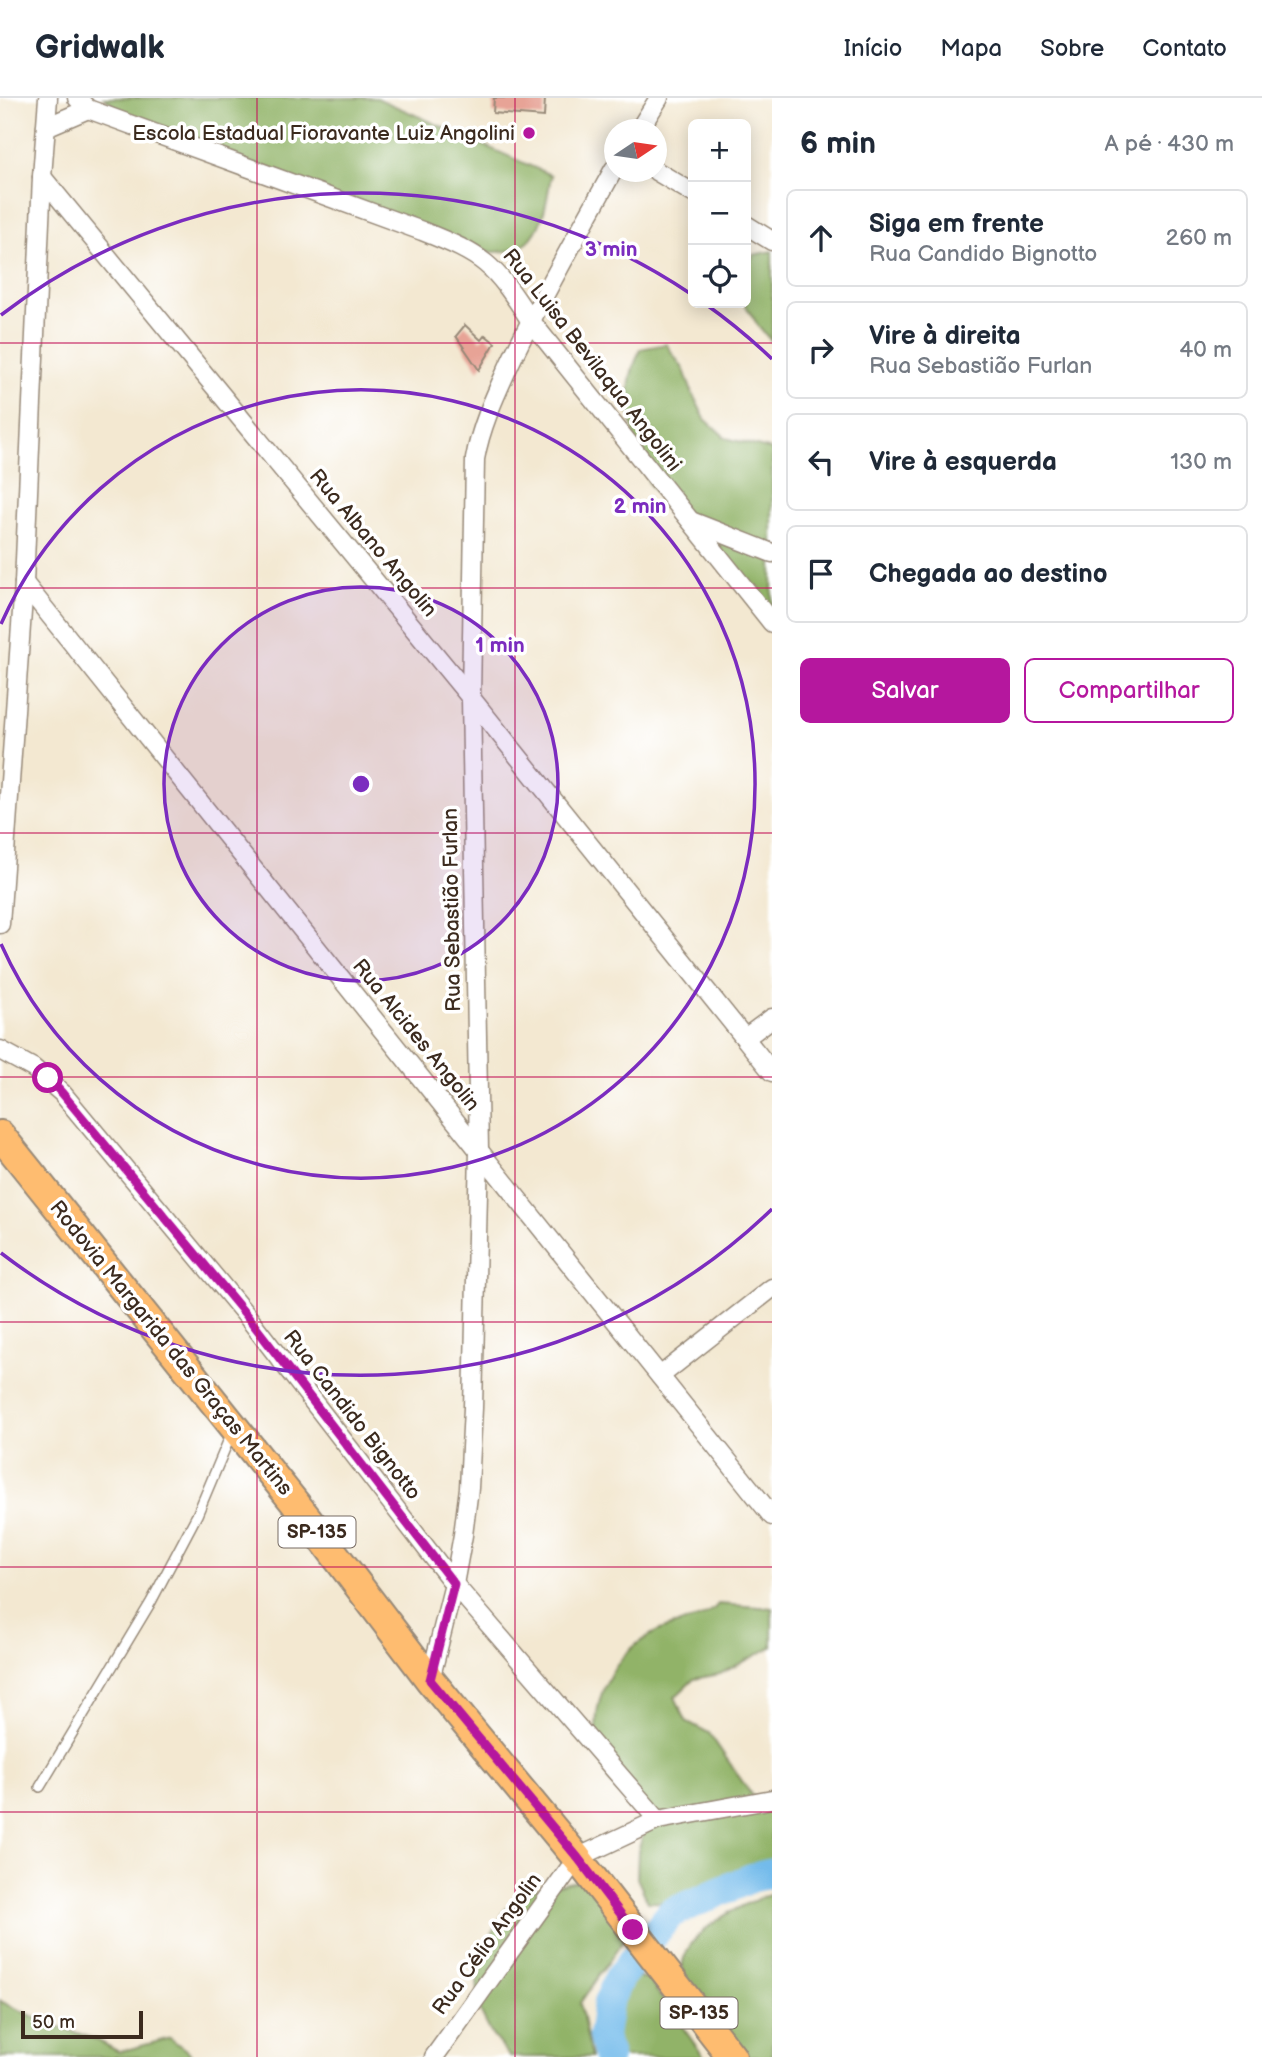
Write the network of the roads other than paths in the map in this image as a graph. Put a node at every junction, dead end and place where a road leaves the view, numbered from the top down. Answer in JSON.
{"nodes":[{"id":1,"x":48,"y":98,"type":"edge"},
{"id":2,"x":659,"y":98,"type":"edge"},
{"id":3,"x":82,"y":103,"type":"edge"},
{"id":4,"x":646,"y":119,"type":"edge"},
{"id":5,"x":46,"y":128,"type":"junction"},
{"id":6,"x":42,"y":177,"type":"junction"},
{"id":7,"x":667,"y":178,"type":"edge"},
{"id":8,"x":607,"y":182,"type":"edge"},
{"id":9,"x":688,"y":190,"type":"edge"},
{"id":10,"x":751,"y":228,"type":"edge"},
{"id":11,"x":772,"y":240,"type":"edge"},
{"id":12,"x":530,"y":320,"type":"junction"},
{"id":13,"x":689,"y":520,"type":"junction"},
{"id":14,"x":772,"y":553,"type":"edge"},
{"id":15,"x":24,"y":583,"type":"junction"},
{"id":16,"x":772,"y":623,"type":"edge"},
{"id":17,"x":471,"y":698,"type":"junction"},
{"id":18,"x":0,"y":924,"type":"edge"},
{"id":19,"x":772,"y":1018,"type":"edge"},
{"id":20,"x":745,"y":1038,"type":"junction"},
{"id":21,"x":0,"y":1050,"type":"edge"},
{"id":22,"x":772,"y":1072,"type":"edge"},
{"id":23,"x":0,"y":1135,"type":"edge"},
{"id":24,"x":479,"y":1150,"type":"junction"},
{"id":25,"x":772,"y":1288,"type":"edge"},
{"id":26,"x":660,"y":1376,"type":"junction"},
{"id":27,"x":234,"y":1427,"type":"junction"},
{"id":28,"x":772,"y":1516,"type":"edge"},
{"id":29,"x":454,"y":1584,"type":"junction"},
{"id":30,"x":430,"y":1680,"type":"junction"},
{"id":31,"x":40,"y":1787,"type":"dead end"},
{"id":32,"x":772,"y":1799,"type":"edge"},
{"id":33,"x":658,"y":1820,"type":"junction"},
{"id":34,"x":578,"y":1858,"type":"junction"},
{"id":35,"x":434,"y":2057,"type":"edge"},
{"id":36,"x":732,"y":2057,"type":"edge"}],
"edges":[{"from":1,"to":5,"type":"street"},
{"from":2,"to":4,"type":"street"},
{"from":3,"to":5,"type":"street","name":"Rua Luisa Bevilaqua Angolini"},
{"from":3,"to":12,"type":"street","name":"Rua Luisa Bevilaqua Angolini"},
{"from":5,"to":6,"type":"street"},
{"from":6,"to":15,"type":"street"},
{"from":6,"to":17,"type":"street","name":"Rua Albano Angolin"},
{"from":7,"to":9,"type":"street"},
{"from":8,"to":12,"type":"street","name":"Rua Sebastião Furlan"},
{"from":10,"to":11,"type":"street"},
{"from":12,"to":13,"type":"street","name":"Rua Luisa Bevilaqua Angolini"},
{"from":12,"to":17,"type":"street","name":"Rua Sebastião Furlan"},
{"from":13,"to":14,"type":"street"},
{"from":13,"to":16,"type":"street","name":"Rua Luisa Bevilaqua Angolini"},
{"from":15,"to":18,"type":"street"},
{"from":15,"to":24,"type":"street","name":"Rua Alcides Angolin"},
{"from":17,"to":20,"type":"street","name":"Rua Albano Angolin"},
{"from":17,"to":24,"type":"street","name":"Rua Sebastião Furlan"},
{"from":19,"to":20,"type":"street"},
{"from":20,"to":22,"type":"street","name":"Rua Albano Angolin"},
{"from":21,"to":29,"type":"street","name":"Rua Candido Bignotto"},
{"from":23,"to":27,"type":"main road","name":"Rodovia Margarida das Graças Martins","number":"SP-135"},
{"from":24,"to":26,"type":"street","name":"Rua Alcides Angolin"},
{"from":24,"to":29,"type":"street","name":"Rua Sebastião Furlan"},
{"from":25,"to":26,"type":"street"},
{"from":26,"to":28,"type":"street","name":"Rua Alcides Angolin"},
{"from":27,"to":30,"type":"main road","name":"Rodovia Margarida das Graças Martins","number":"SP-135"},
{"from":27,"to":31,"type":"lane"},
{"from":29,"to":30,"type":"street","name":"Rua Sebastião Furlan"},
{"from":29,"to":33,"type":"street","name":"Rua Candido Bignotto"},
{"from":30,"to":34,"type":"main road","name":"Rodovia Margarida das Graças Martins","number":"SP-135"},
{"from":32,"to":33,"type":"street"},
{"from":33,"to":34,"type":"street"},
{"from":34,"to":35,"type":"street","name":"Rua Célio Angolin"},
{"from":34,"to":36,"type":"main road","name":"Rodovia Margarida das Graças Martins","number":"SP-135"}]}
